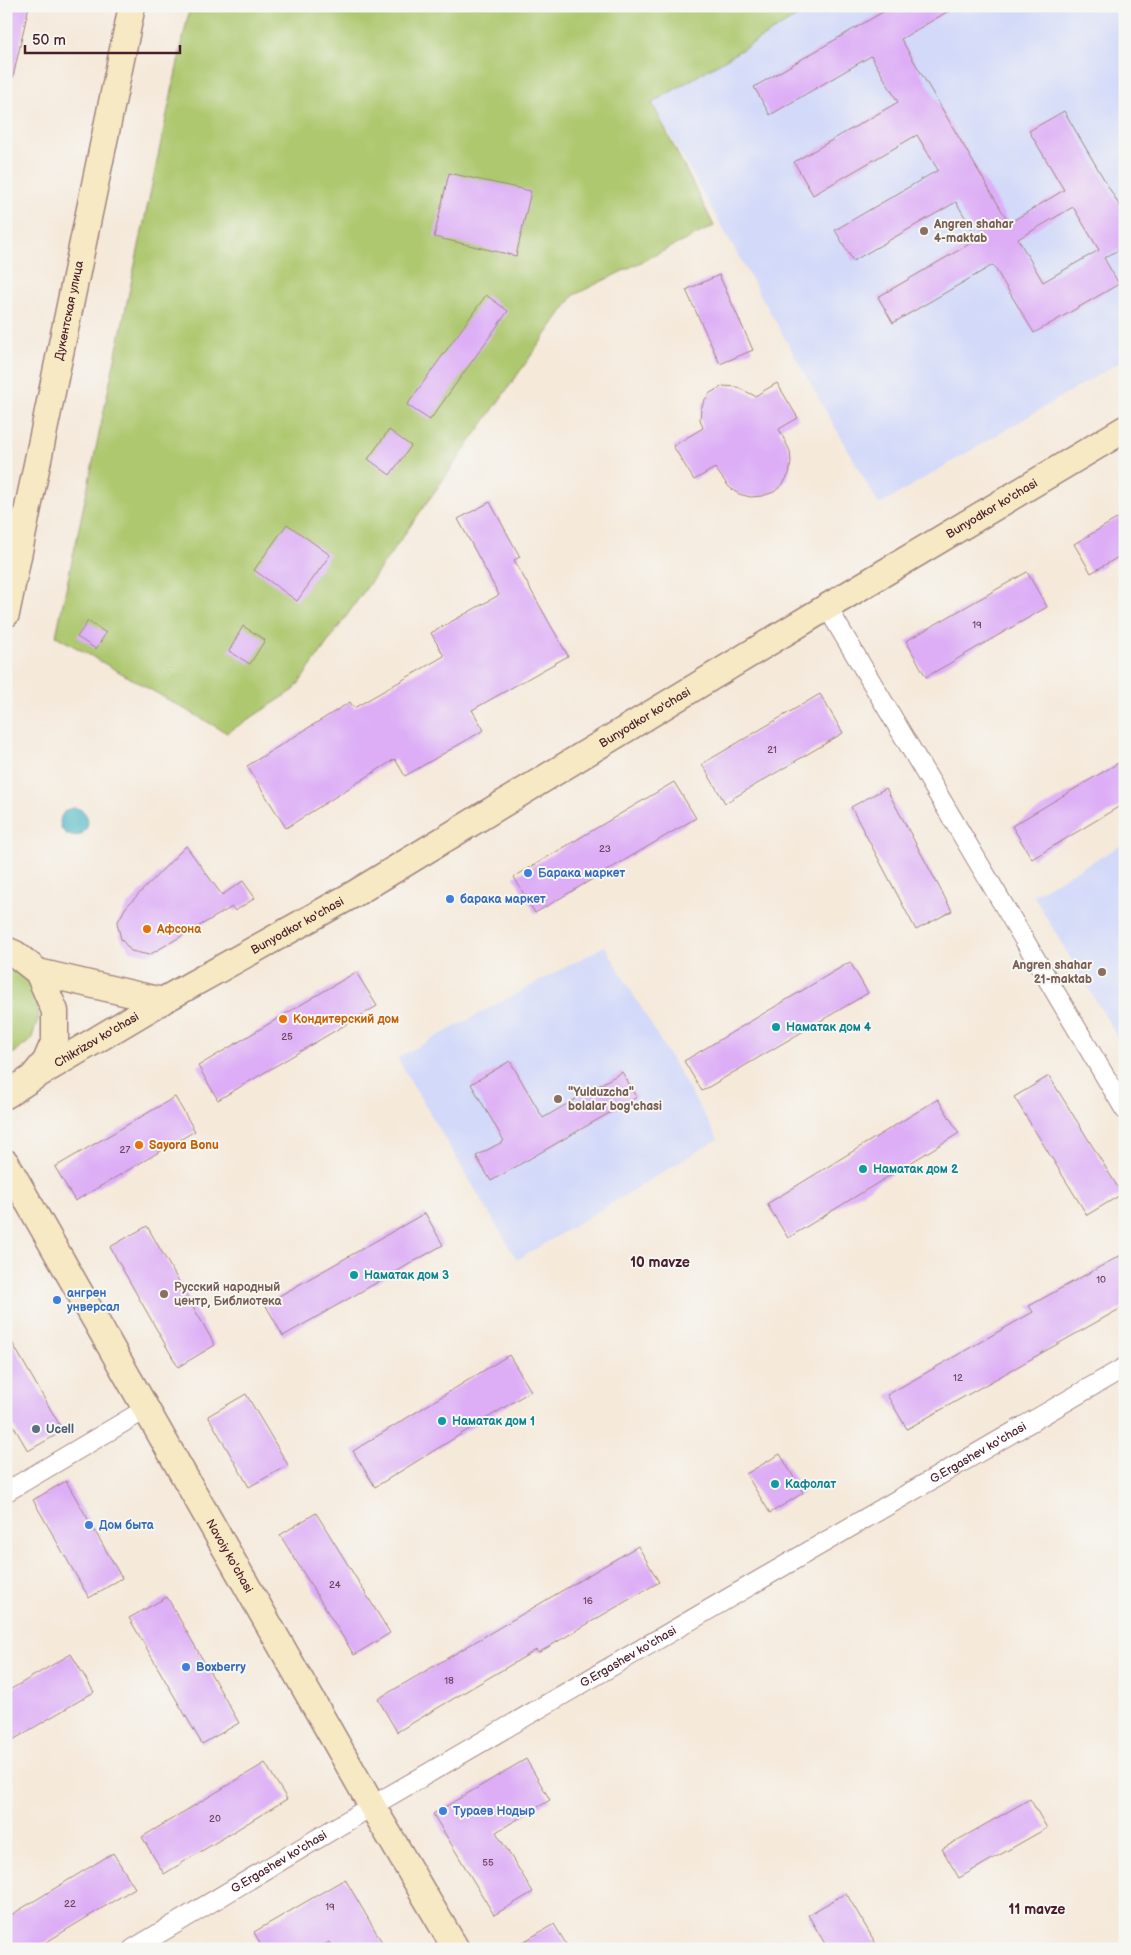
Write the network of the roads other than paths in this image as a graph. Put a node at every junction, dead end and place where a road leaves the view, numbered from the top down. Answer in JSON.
{"nodes":[{"id":1,"x":132,"y":6,"type":"edge"},
{"id":2,"x":1125,"y":429,"type":"edge"},
{"id":3,"x":827,"y":607,"type":"junction"},
{"id":4,"x":6,"y":614,"type":"edge"},
{"id":5,"x":6,"y":950,"type":"edge"},
{"id":6,"x":38,"y":972,"type":"junction"},
{"id":7,"x":162,"y":1001,"type":"junction"},
{"id":8,"x":32,"y":1078,"type":"junction"},
{"id":9,"x":6,"y":1095,"type":"edge"},
{"id":10,"x":1125,"y":1110,"type":"edge"},
{"id":11,"x":6,"y":1163,"type":"edge"},
{"id":12,"x":1125,"y":1367,"type":"edge"},
{"id":13,"x":146,"y":1409,"type":"junction"},
{"id":14,"x":6,"y":1492,"type":"edge"},
{"id":15,"x":372,"y":1806,"type":"junction"},
{"id":16,"x":133,"y":1949,"type":"edge"},
{"id":17,"x":456,"y":1949,"type":"edge"}],
"edges":[{"from":1,"to":4,"type":"main road","name":"Дукентская улица"},
{"from":2,"to":3,"type":"main road","name":"Bunyodkor ko'chasi"},
{"from":3,"to":7,"type":"main road","name":"Bunyodkor ko'chasi"},
{"from":3,"to":10,"type":"street"},
{"from":5,"to":6,"type":"main road"},
{"from":6,"to":7,"type":"main road"},
{"from":6,"to":8,"type":"main road"},
{"from":7,"to":8,"type":"main road","name":"Chikrizov ko'chasi"},
{"from":8,"to":9,"type":"main road","name":"Chikrizov ko'chasi"},
{"from":11,"to":13,"type":"main road","name":"Navoiy ko'chasi"},
{"from":12,"to":15,"type":"street","name":"G.Ergashev ko'chasi"},
{"from":13,"to":14,"type":"street"},
{"from":13,"to":15,"type":"main road","name":"Navoiy ko'chasi"},
{"from":15,"to":16,"type":"street","name":"G.Ergashev ko'chasi"},
{"from":15,"to":17,"type":"main road","name":"Navoiy ko'chasi"}]}
